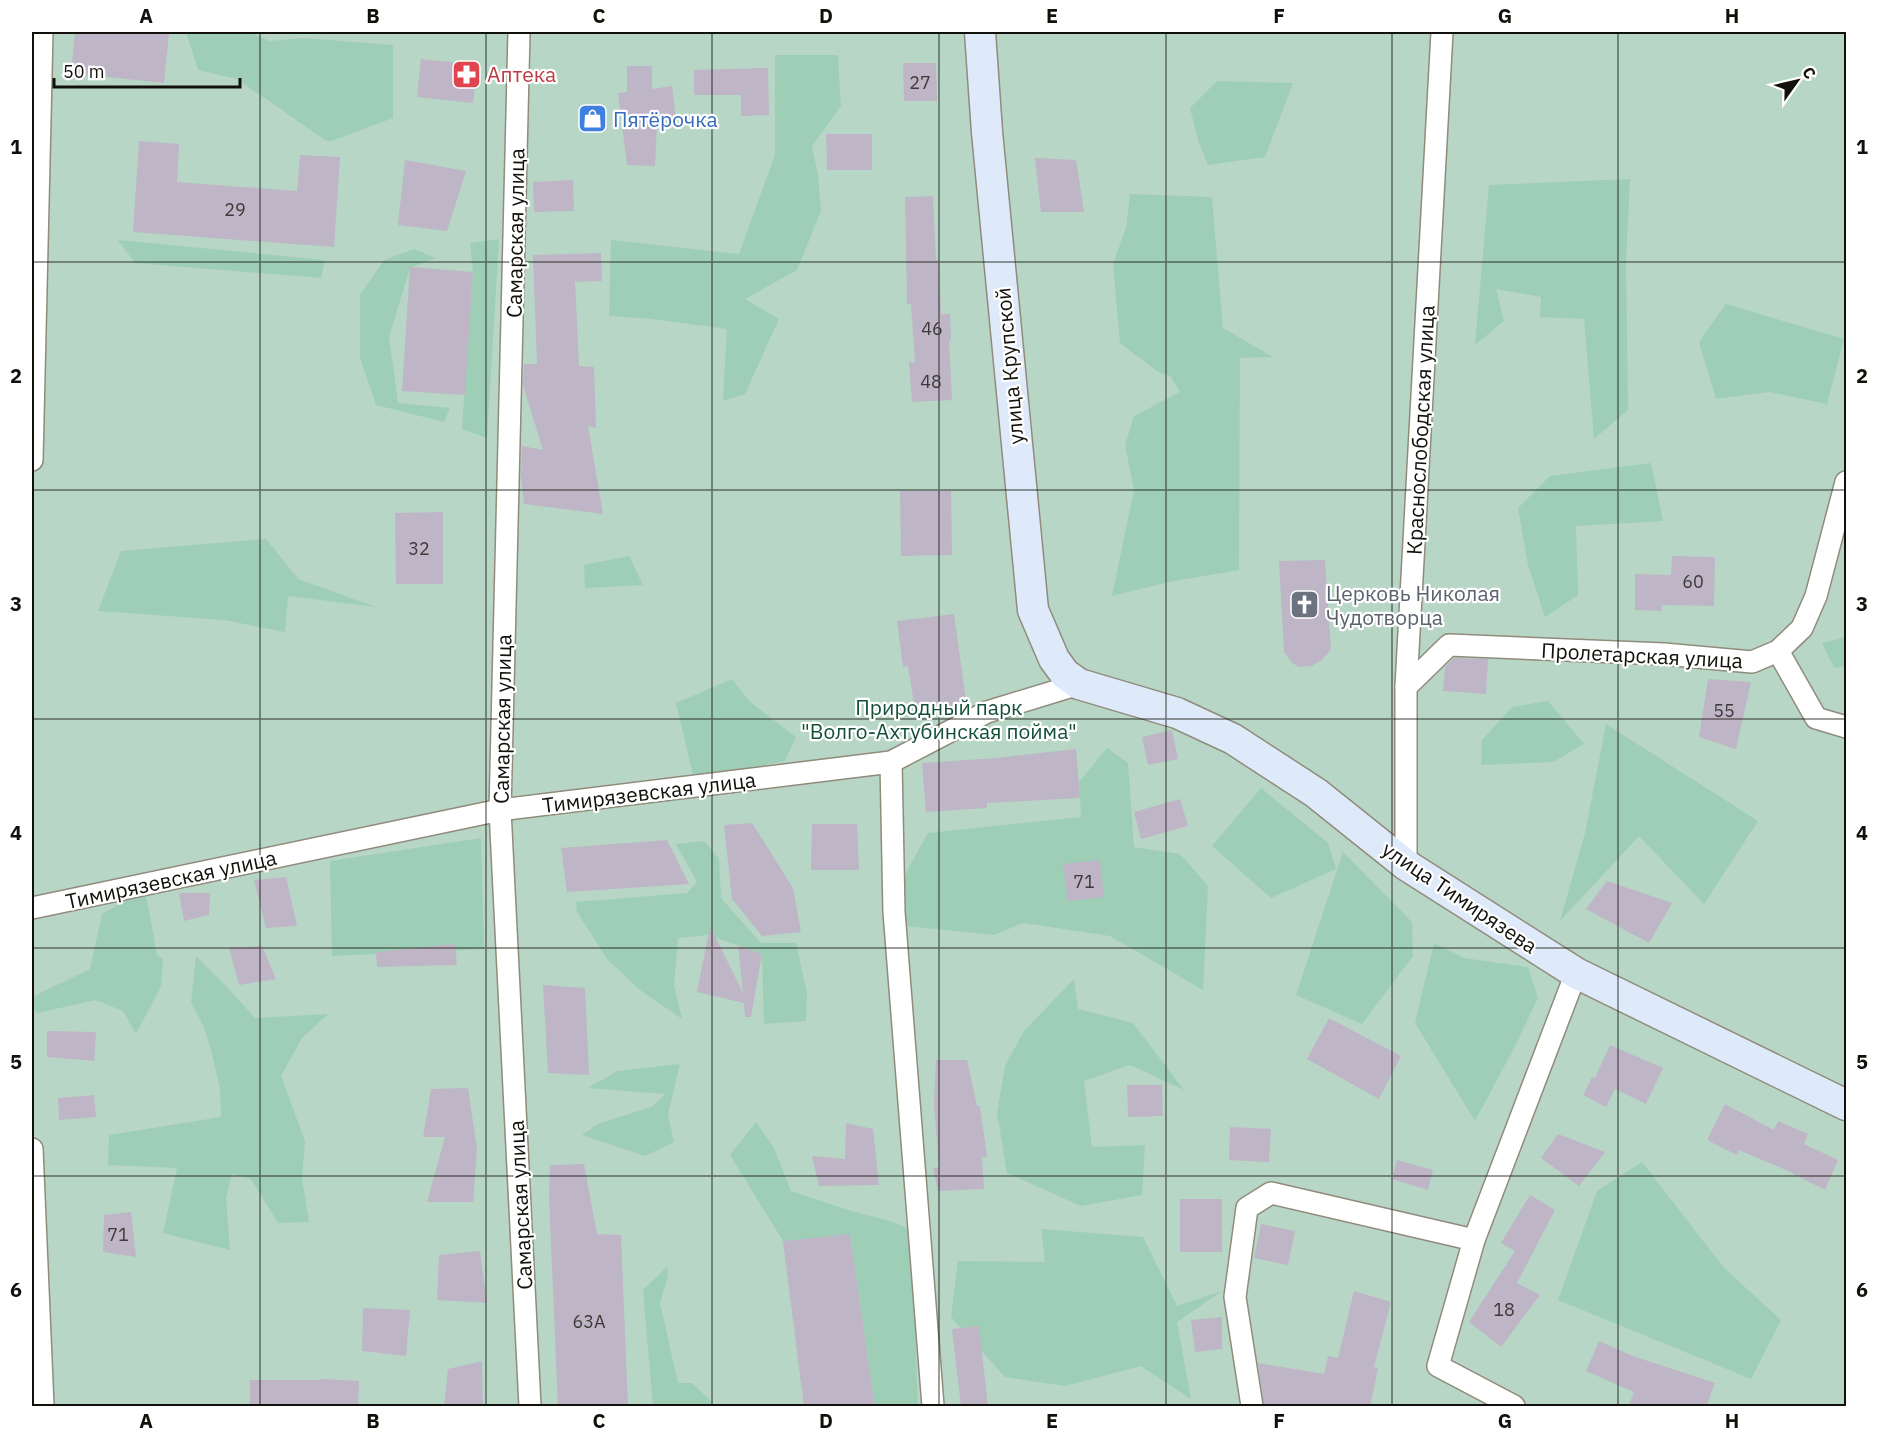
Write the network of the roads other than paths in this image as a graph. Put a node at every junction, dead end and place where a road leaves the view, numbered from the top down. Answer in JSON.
{"nodes":[{"id":1,"x":42,"y":32,"type":"edge"},
{"id":2,"x":519,"y":32,"type":"edge"},
{"id":3,"x":980,"y":32,"type":"edge"},
{"id":4,"x":1442,"y":32,"type":"edge"},
{"id":5,"x":32,"y":460,"type":"edge"},
{"id":6,"x":1846,"y":482,"type":"edge"},
{"id":7,"x":1779,"y":651,"type":"junction"},
{"id":8,"x":1080,"y":684,"type":"junction"},
{"id":9,"x":1406,"y":687,"type":"junction"},
{"id":10,"x":1846,"y":727,"type":"edge"},
{"id":11,"x":891,"y":762,"type":"junction"},
{"id":12,"x":500,"y":810,"type":"junction"},
{"id":13,"x":1406,"y":865,"type":"junction"},
{"id":14,"x":32,"y":908,"type":"edge"},
{"id":15,"x":1576,"y":973,"type":"junction"},
{"id":16,"x":1846,"y":1105,"type":"edge"},
{"id":17,"x":32,"y":1149,"type":"edge"},
{"id":18,"x":1474,"y":1240,"type":"junction"},
{"id":19,"x":43,"y":1407,"type":"edge"},
{"id":20,"x":530,"y":1407,"type":"edge"},
{"id":21,"x":933,"y":1407,"type":"edge"},
{"id":22,"x":1252,"y":1407,"type":"edge"},
{"id":23,"x":1515,"y":1407,"type":"edge"}],
"edges":[{"from":1,"to":5,"type":"street"},
{"from":2,"to":12,"type":"street","name":"Самарская улица"},
{"from":3,"to":8,"type":"street","name":"улица Крупской"},
{"from":4,"to":9,"type":"street","name":"Краснослободская улица"},
{"from":6,"to":7,"type":"street","name":"Пролетарская улица"},
{"from":7,"to":9,"type":"street","name":"Пролетарская улица"},
{"from":7,"to":10,"type":"street"},
{"from":8,"to":11,"type":"street","name":"Тимирязевская улица"},
{"from":8,"to":13,"type":"street","name":"улица Тимирязева"},
{"from":9,"to":13,"type":"street","name":"Краснослободская улица"},
{"from":11,"to":12,"type":"street","name":"Тимирязевская улица"},
{"from":11,"to":21,"type":"street"},
{"from":12,"to":14,"type":"street","name":"Тимирязевская улица"},
{"from":12,"to":20,"type":"street","name":"Самарская улица"},
{"from":13,"to":15,"type":"street","name":"улица Тимирязева"},
{"from":15,"to":16,"type":"street","name":"улица Тимирязева"},
{"from":15,"to":18,"type":"street"},
{"from":17,"to":19,"type":"street"},
{"from":18,"to":22,"type":"street"},
{"from":18,"to":23,"type":"street"}]}
